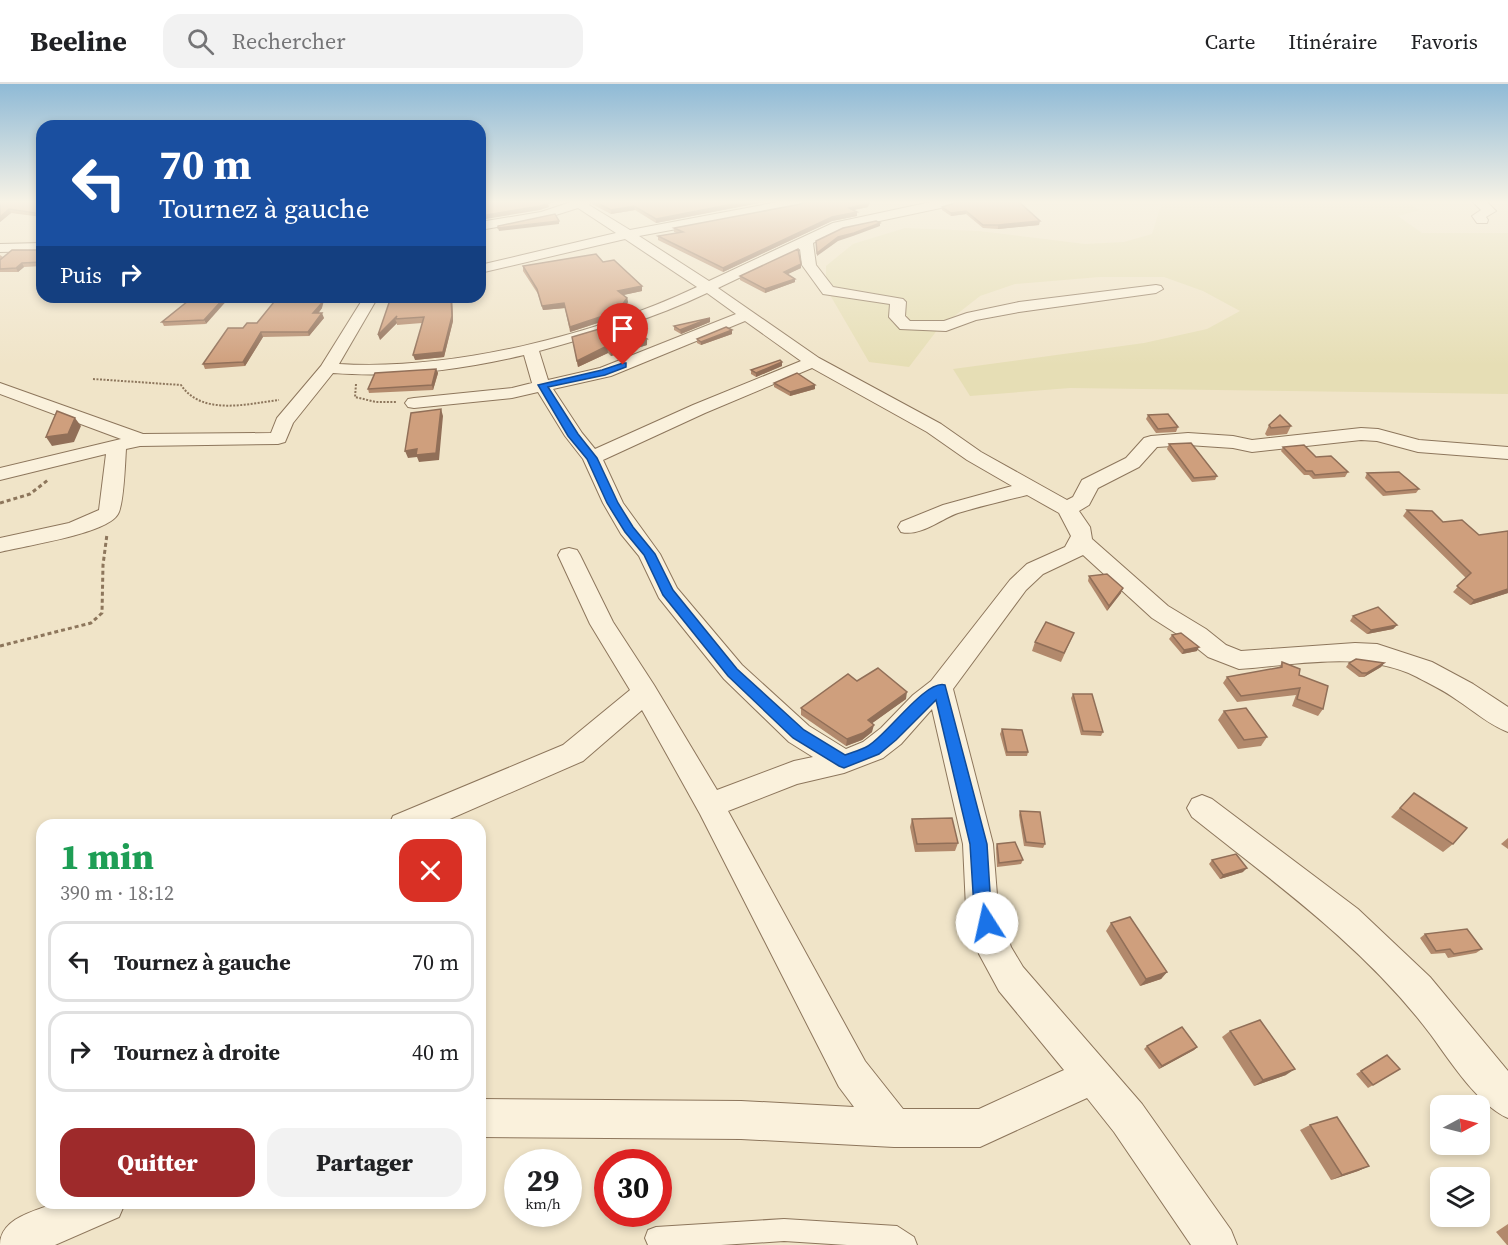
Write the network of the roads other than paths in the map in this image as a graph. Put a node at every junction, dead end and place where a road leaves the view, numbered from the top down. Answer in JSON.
{"nodes":[{"id":1,"x":535,"y":256,"type":"edge"},
{"id":2,"x":660,"y":256,"type":"edge"},
{"id":3,"x":776,"y":256,"type":"edge"},
{"id":4,"x":808,"y":256,"type":"edge"},
{"id":5,"x":486,"y":268,"type":"edge"},
{"id":6,"x":710,"y":288,"type":"junction"},
{"id":7,"x":1156,"y":289,"type":"dead end"},
{"id":8,"x":367,"y":303,"type":"edge"},
{"id":9,"x":747,"y":315,"type":"junction"},
{"id":10,"x":530,"y":348,"type":"junction"},
{"id":11,"x":813,"y":362,"type":"junction"},
{"id":12,"x":328,"y":368,"type":"junction"},
{"id":13,"x":542,"y":385,"type":"junction"},
{"id":14,"x":0,"y":388,"type":"edge"},
{"id":15,"x":414,"y":403,"type":"road end"},
{"id":16,"x":140,"y":440,"type":"junction"},
{"id":17,"x":117,"y":445,"type":"junction"},
{"id":18,"x":1508,"y":453,"type":"edge"},
{"id":19,"x":592,"y":458,"type":"junction"},
{"id":20,"x":0,"y":474,"type":"edge"},
{"id":21,"x":1032,"y":487,"type":"junction"},
{"id":22,"x":1067,"y":509,"type":"junction"},
{"id":23,"x":909,"y":527,"type":"dead end"},
{"id":24,"x":1081,"y":541,"type":"junction"},
{"id":25,"x":0,"y":545,"type":"edge"},
{"id":26,"x":569,"y":555,"type":"dead end"},
{"id":27,"x":940,"y":688,"type":"junction"},
{"id":28,"x":645,"y":692,"type":"junction"},
{"id":29,"x":1508,"y":721,"type":"edge"},
{"id":30,"x":844,"y":762,"type":"junction"},
{"id":31,"x":710,"y":804,"type":"junction"},
{"id":32,"x":1202,"y":808,"type":"dead end"},
{"id":33,"x":418,"y":819,"type":"edge"},
{"id":34,"x":1093,"y":1076,"type":"junction"},
{"id":35,"x":1508,"y":1099,"type":"edge"},
{"id":36,"x":486,"y":1118,"type":"edge"},
{"id":37,"x":894,"y":1128,"type":"junction"},
{"id":38,"x":91,"y":1209,"type":"edge"},
{"id":39,"x":656,"y":1238,"type":"dead end"},
{"id":40,"x":18,"y":1245,"type":"edge"},
{"id":41,"x":906,"y":1245,"type":"edge"},
{"id":42,"x":1216,"y":1245,"type":"edge"}],
"edges":[{"from":1,"to":5,"type":"street"},
{"from":2,"to":6,"type":"street"},
{"from":3,"to":6,"type":"street"},
{"from":4,"to":7,"type":"street"},
{"from":6,"to":9,"type":"street"},
{"from":6,"to":10,"type":"street"},
{"from":8,"to":12,"type":"street"},
{"from":9,"to":11,"type":"street"},
{"from":9,"to":13,"type":"street"},
{"from":10,"to":12,"type":"street"},
{"from":10,"to":13,"type":"street"},
{"from":11,"to":19,"type":"street"},
{"from":11,"to":21,"type":"street"},
{"from":12,"to":16,"type":"street"},
{"from":13,"to":15,"type":"street"},
{"from":13,"to":19,"type":"street"},
{"from":14,"to":16,"type":"street"},
{"from":16,"to":17,"type":"street"},
{"from":17,"to":20,"type":"street"},
{"from":17,"to":25,"type":"street"},
{"from":18,"to":22,"type":"street"},
{"from":19,"to":30,"type":"street"},
{"from":21,"to":22,"type":"street"},
{"from":21,"to":23,"type":"street"},
{"from":22,"to":24,"type":"street"},
{"from":24,"to":27,"type":"street"},
{"from":24,"to":29,"type":"street"},
{"from":26,"to":28,"type":"street"},
{"from":27,"to":30,"type":"street"},
{"from":27,"to":34,"type":"street"},
{"from":28,"to":31,"type":"street"},
{"from":28,"to":33,"type":"street"},
{"from":30,"to":31,"type":"street"},
{"from":31,"to":37,"type":"street"},
{"from":32,"to":35,"type":"street"},
{"from":34,"to":37,"type":"street"},
{"from":34,"to":42,"type":"street"},
{"from":36,"to":37,"type":"street"},
{"from":38,"to":40,"type":"street"},
{"from":39,"to":41,"type":"lane"}]}
